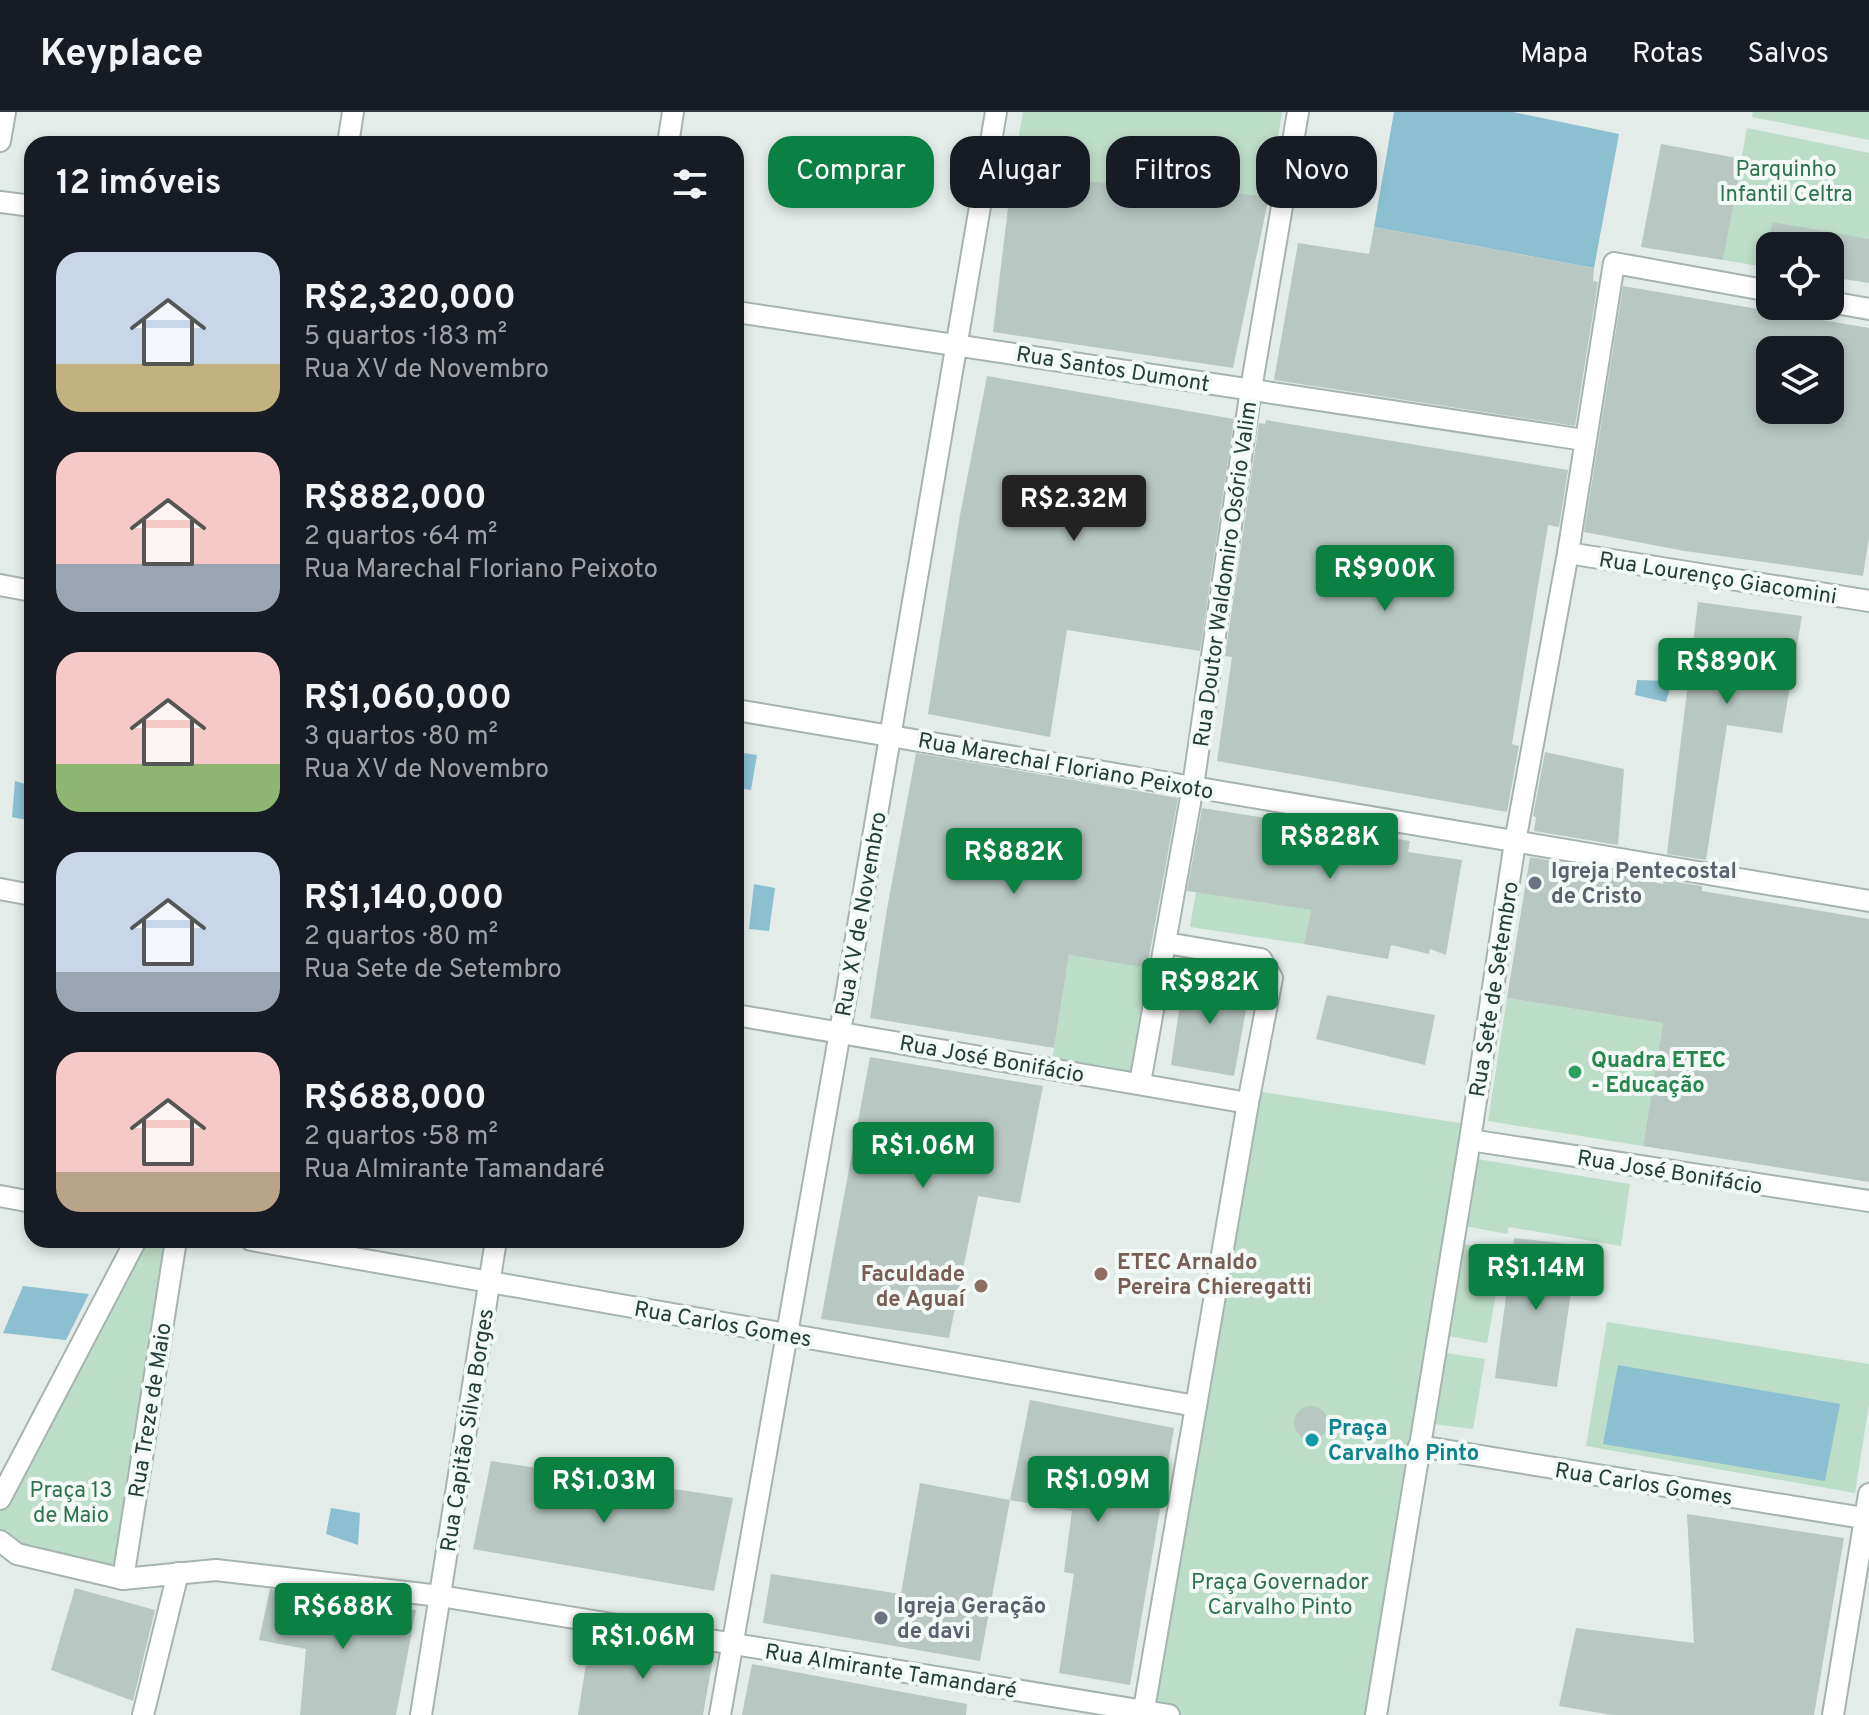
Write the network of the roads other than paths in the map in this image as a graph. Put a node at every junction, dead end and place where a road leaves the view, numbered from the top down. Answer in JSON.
{"nodes":[{"id":1,"x":5,"y":112,"type":"edge"},
{"id":2,"x":353,"y":112,"type":"edge"},
{"id":3,"x":673,"y":112,"type":"edge"},
{"id":4,"x":996,"y":112,"type":"edge"},
{"id":5,"x":1298,"y":112,"type":"edge"},
{"id":6,"x":349,"y":136,"type":"edge"},
{"id":7,"x":669,"y":136,"type":"edge"},
{"id":8,"x":0,"y":141,"type":"edge"},
{"id":9,"x":0,"y":202,"type":"edge"},
{"id":10,"x":24,"y":205,"type":"edge"},
{"id":11,"x":1756,"y":288,"type":"edge"},
{"id":12,"x":1844,"y":305,"type":"edge"},
{"id":13,"x":1869,"y":309,"type":"edge"},
{"id":14,"x":744,"y":313,"type":"edge"},
{"id":15,"x":957,"y":345,"type":"junction"},
{"id":16,"x":1251,"y":389,"type":"junction"},
{"id":17,"x":1584,"y":440,"type":"junction"},
{"id":18,"x":1568,"y":553,"type":"junction"},
{"id":19,"x":0,"y":585,"type":"edge"},
{"id":20,"x":24,"y":590,"type":"edge"},
{"id":21,"x":1869,"y":601,"type":"edge"},
{"id":22,"x":744,"y":711,"type":"edge"},
{"id":23,"x":890,"y":736,"type":"junction"},
{"id":24,"x":1193,"y":786,"type":"junction"},
{"id":25,"x":1515,"y":842,"type":"junction"},
{"id":26,"x":0,"y":889,"type":"edge"},
{"id":27,"x":24,"y":894,"type":"edge"},
{"id":28,"x":1869,"y":901,"type":"edge"},
{"id":29,"x":1166,"y":943,"type":"junction"},
{"id":30,"x":744,"y":1016,"type":"edge"},
{"id":31,"x":840,"y":1032,"type":"junction"},
{"id":32,"x":1140,"y":1083,"type":"junction"},
{"id":33,"x":1248,"y":1103,"type":"junction"},
{"id":34,"x":1470,"y":1140,"type":"junction"},
{"id":35,"x":0,"y":1196,"type":"edge"},
{"id":36,"x":24,"y":1200,"type":"edge"},
{"id":37,"x":1869,"y":1201,"type":"edge"},
{"id":38,"x":132,"y":1248,"type":"edge"},
{"id":39,"x":175,"y":1248,"type":"edge"},
{"id":40,"x":297,"y":1248,"type":"edge"},
{"id":41,"x":495,"y":1248,"type":"edge"},
{"id":42,"x":490,"y":1282,"type":"junction"},
{"id":43,"x":787,"y":1334,"type":"junction"},
{"id":44,"x":1196,"y":1406,"type":"junction"},
{"id":45,"x":1419,"y":1446,"type":"junction"},
{"id":46,"x":1869,"y":1494,"type":"edge"},
{"id":47,"x":0,"y":1499,"type":"edge"},
{"id":48,"x":1867,"y":1519,"type":"edge"},
{"id":49,"x":0,"y":1541,"type":"edge"},
{"id":50,"x":178,"y":1573,"type":"junction"},
{"id":51,"x":123,"y":1579,"type":"junction"},
{"id":52,"x":440,"y":1596,"type":"junction"},
{"id":53,"x":732,"y":1644,"type":"junction"},
{"id":54,"x":1144,"y":1713,"type":"edge"},
{"id":55,"x":143,"y":1715,"type":"edge"},
{"id":56,"x":421,"y":1715,"type":"edge"},
{"id":57,"x":720,"y":1715,"type":"edge"},
{"id":58,"x":1169,"y":1715,"type":"edge"},
{"id":59,"x":1376,"y":1715,"type":"edge"},
{"id":60,"x":1833,"y":1715,"type":"edge"}],
"edges":[{"from":1,"to":8,"type":"street"},
{"from":2,"to":6,"type":"street"},
{"from":3,"to":7,"type":"street"},
{"from":4,"to":15,"type":"street","name":"Rua XV de Novembro"},
{"from":5,"to":16,"type":"street","name":"Rua Doutor Waldomiro Osório Valim"},
{"from":9,"to":10,"type":"street"},
{"from":11,"to":17,"type":"street","name":"Rua Sete de Setembro"},
{"from":12,"to":13,"type":"street"},
{"from":14,"to":15,"type":"street","name":"Rua Santos Dumont"},
{"from":15,"to":16,"type":"street","name":"Rua Santos Dumont"},
{"from":15,"to":23,"type":"street","name":"Rua XV de Novembro"},
{"from":16,"to":17,"type":"street","name":"Rua Santos Dumont"},
{"from":16,"to":24,"type":"street","name":"Rua Doutor Waldomiro Osório Valim"},
{"from":17,"to":18,"type":"street","name":"Rua Sete de Setembro"},
{"from":18,"to":21,"type":"street","name":"Rua Lourenço Giacomini"},
{"from":18,"to":25,"type":"street","name":"Rua Sete de Setembro"},
{"from":19,"to":20,"type":"street"},
{"from":22,"to":23,"type":"street","name":"Rua Marechal Floriano Peixoto"},
{"from":23,"to":24,"type":"street","name":"Rua Marechal Floriano Peixoto"},
{"from":23,"to":31,"type":"street","name":"Rua XV de Novembro"},
{"from":24,"to":25,"type":"street","name":"Rua Marechal Floriano Peixoto"},
{"from":24,"to":29,"type":"street","name":"Rua Doutor Waldomiro Osório Valim"},
{"from":25,"to":28,"type":"street","name":"Rua Marechal Floriano Peixoto"},
{"from":25,"to":34,"type":"street","name":"Rua Sete de Setembro"},
{"from":26,"to":27,"type":"street"},
{"from":29,"to":32,"type":"street","name":"Rua Doutor Waldomiro Osório Valim"},
{"from":29,"to":33,"type":"street"},
{"from":30,"to":31,"type":"street","name":"Rua José Bonifácio"},
{"from":31,"to":32,"type":"street","name":"Rua José Bonifácio"},
{"from":31,"to":43,"type":"street","name":"Rua XV de Novembro"},
{"from":32,"to":33,"type":"street","name":"Rua José Bonifácio"},
{"from":33,"to":44,"type":"street"},
{"from":34,"to":37,"type":"street","name":"Rua José Bonifácio"},
{"from":34,"to":45,"type":"street","name":"Rua Sete de Setembro"},
{"from":35,"to":36,"type":"street"},
{"from":38,"to":47,"type":"street"},
{"from":39,"to":51,"type":"street","name":"Rua Treze de Maio"},
{"from":40,"to":42,"type":"street","name":"Rua Carlos Gomes"},
{"from":41,"to":42,"type":"street","name":"Rua Capitão Silva Borges"},
{"from":42,"to":43,"type":"street","name":"Rua Carlos Gomes"},
{"from":42,"to":52,"type":"street","name":"Rua Capitão Silva Borges"},
{"from":43,"to":44,"type":"street","name":"Rua Carlos Gomes"},
{"from":43,"to":53,"type":"street","name":"Rua XV de Novembro"},
{"from":44,"to":54,"type":"street"},
{"from":45,"to":48,"type":"street","name":"Rua Carlos Gomes"},
{"from":45,"to":59,"type":"street","name":"Rua Sete de Setembro"},
{"from":46,"to":48,"type":"street"},
{"from":48,"to":60,"type":"street"},
{"from":49,"to":51,"type":"street","name":"Rua Almirante Tamandaré"},
{"from":50,"to":51,"type":"street","name":"Rua Almirante Tamandaré"},
{"from":50,"to":52,"type":"street","name":"Rua Almirante Tamandaré"},
{"from":50,"to":55,"type":"street"},
{"from":52,"to":53,"type":"street","name":"Rua Almirante Tamandaré"},
{"from":52,"to":56,"type":"street","name":"Rua Capitão Silva Borges"},
{"from":53,"to":54,"type":"street","name":"Rua Almirante Tamandaré"},
{"from":53,"to":57,"type":"street","name":"Rua XV de Novembro"},
{"from":54,"to":58,"type":"street","name":"Rua Almirante Tamandaré"}]}
